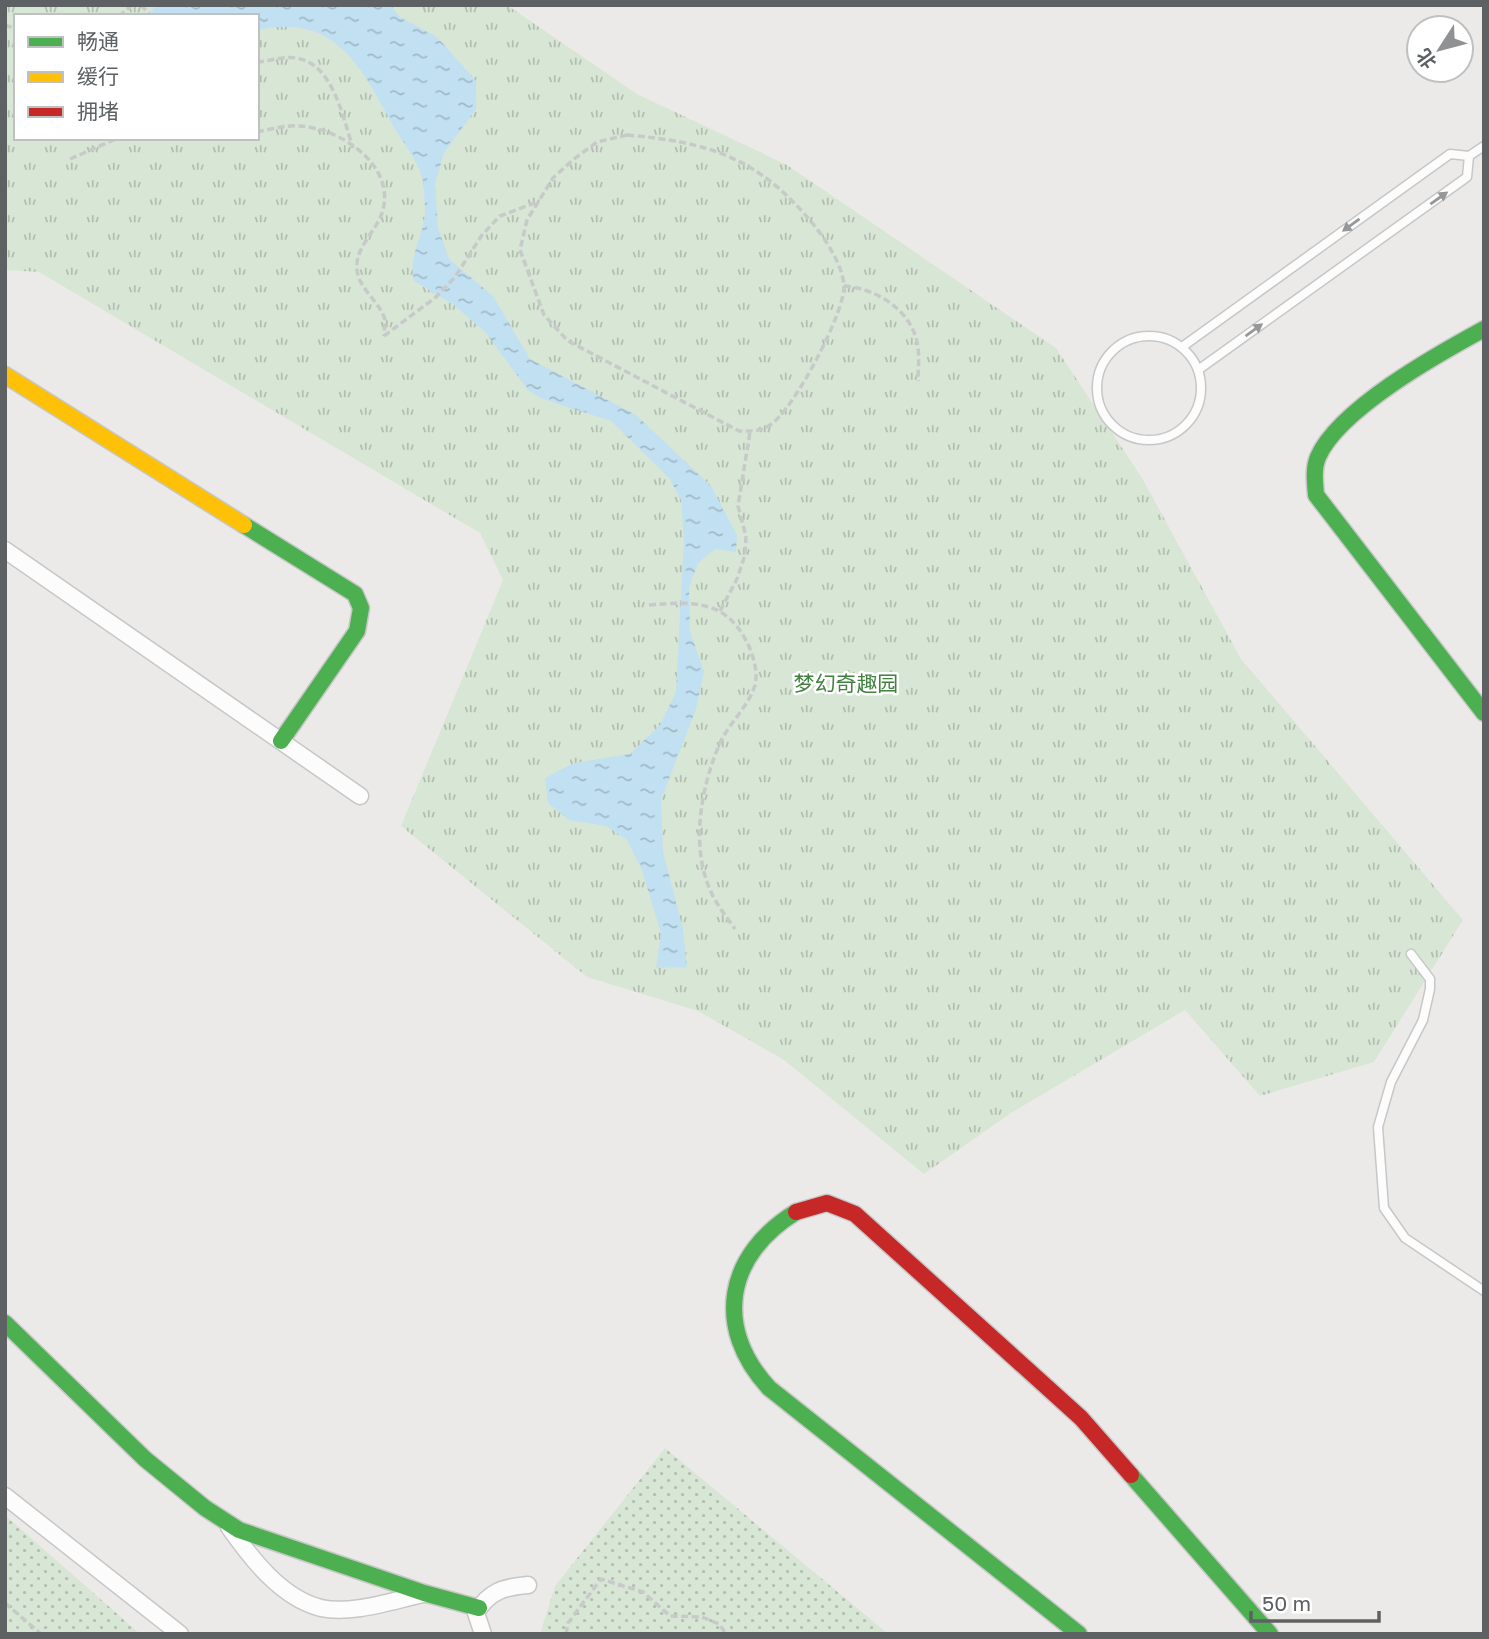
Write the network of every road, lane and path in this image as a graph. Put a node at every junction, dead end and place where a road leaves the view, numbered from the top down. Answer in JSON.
{"nodes":[{"id":1,"x":259,"y":62,"type":"edge"},
{"id":2,"x":259,"y":132,"type":"edge"},
{"id":3,"x":113,"y":140,"type":"edge"},
{"id":4,"x":1484,"y":146,"type":"edge"},
{"id":5,"x":354,"y":148,"type":"junction"},
{"id":6,"x":1469,"y":156,"type":"junction"},
{"id":7,"x":70,"y":159,"type":"dead end"},
{"id":8,"x":538,"y":202,"type":"junction"},
{"id":9,"x":844,"y":286,"type":"junction"},
{"id":10,"x":1484,"y":329,"type":"edge"},
{"id":11,"x":1182,"y":347,"type":"junction"},
{"id":12,"x":1198,"y":370,"type":"junction"},
{"id":13,"x":5,"y":375,"type":"edge"},
{"id":14,"x":918,"y":381,"type":"dead end"},
{"id":15,"x":750,"y":431,"type":"junction"},
{"id":16,"x":5,"y":550,"type":"edge"},
{"id":17,"x":649,"y":605,"type":"dead end"},
{"id":18,"x":720,"y":611,"type":"junction"},
{"id":19,"x":1484,"y":713,"type":"edge"},
{"id":20,"x":281,"y":741,"type":"junction"},
{"id":21,"x":360,"y":796,"type":"dead end"},
{"id":22,"x":735,"y":929,"type":"dead end"},
{"id":23,"x":1411,"y":954,"type":"dead end"},
{"id":24,"x":1484,"y":1291,"type":"edge"},
{"id":25,"x":5,"y":1323,"type":"edge"},
{"id":26,"x":5,"y":1496,"type":"edge"},
{"id":27,"x":225,"y":1522,"type":"junction"},
{"id":28,"x":528,"y":1585,"type":"dead end"},
{"id":29,"x":424,"y":1594,"type":"junction"},
{"id":30,"x":5,"y":1603,"type":"edge"},
{"id":31,"x":479,"y":1608,"type":"junction"},
{"id":32,"x":41,"y":1634,"type":"edge"},
{"id":33,"x":180,"y":1634,"type":"edge"},
{"id":34,"x":483,"y":1634,"type":"edge"},
{"id":35,"x":566,"y":1634,"type":"edge"},
{"id":36,"x":726,"y":1634,"type":"edge"},
{"id":37,"x":1079,"y":1634,"type":"edge"},
{"id":38,"x":1270,"y":1634,"type":"edge"}],
"edges":[{"from":1,"to":5,"type":"path"},
{"from":2,"to":5,"type":"path"},
{"from":3,"to":7,"type":"path"},
{"from":4,"to":6,"type":"lane"},
{"from":5,"to":8,"type":"path"},
{"from":6,"to":11,"type":"lane","one_way":true},
{"from":12,"to":6,"type":"lane","one_way":true},
{"from":8,"to":9,"type":"path"},
{"from":8,"to":15,"type":"path"},
{"from":9,"to":14,"type":"path"},
{"from":9,"to":15,"type":"path"},
{"from":10,"to":19,"type":"street"},
{"from":11,"to":12,"type":"lane"},
{"from":11,"to":12,"type":"lane"},
{"from":13,"to":20,"type":"street"},
{"from":15,"to":18,"type":"path"},
{"from":16,"to":20,"type":"street"},
{"from":17,"to":18,"type":"path"},
{"from":18,"to":22,"type":"path"},
{"from":20,"to":21,"type":"street"},
{"from":23,"to":24,"type":"lane"},
{"from":25,"to":27,"type":"street"},
{"from":26,"to":33,"type":"street"},
{"from":27,"to":29,"type":"street"},
{"from":27,"to":29,"type":"street"},
{"from":28,"to":31,"type":"street"},
{"from":29,"to":31,"type":"street"},
{"from":30,"to":32,"type":"path"},
{"from":31,"to":34,"type":"street"},
{"from":35,"to":36,"type":"path"},
{"from":37,"to":38,"type":"street"}]}
